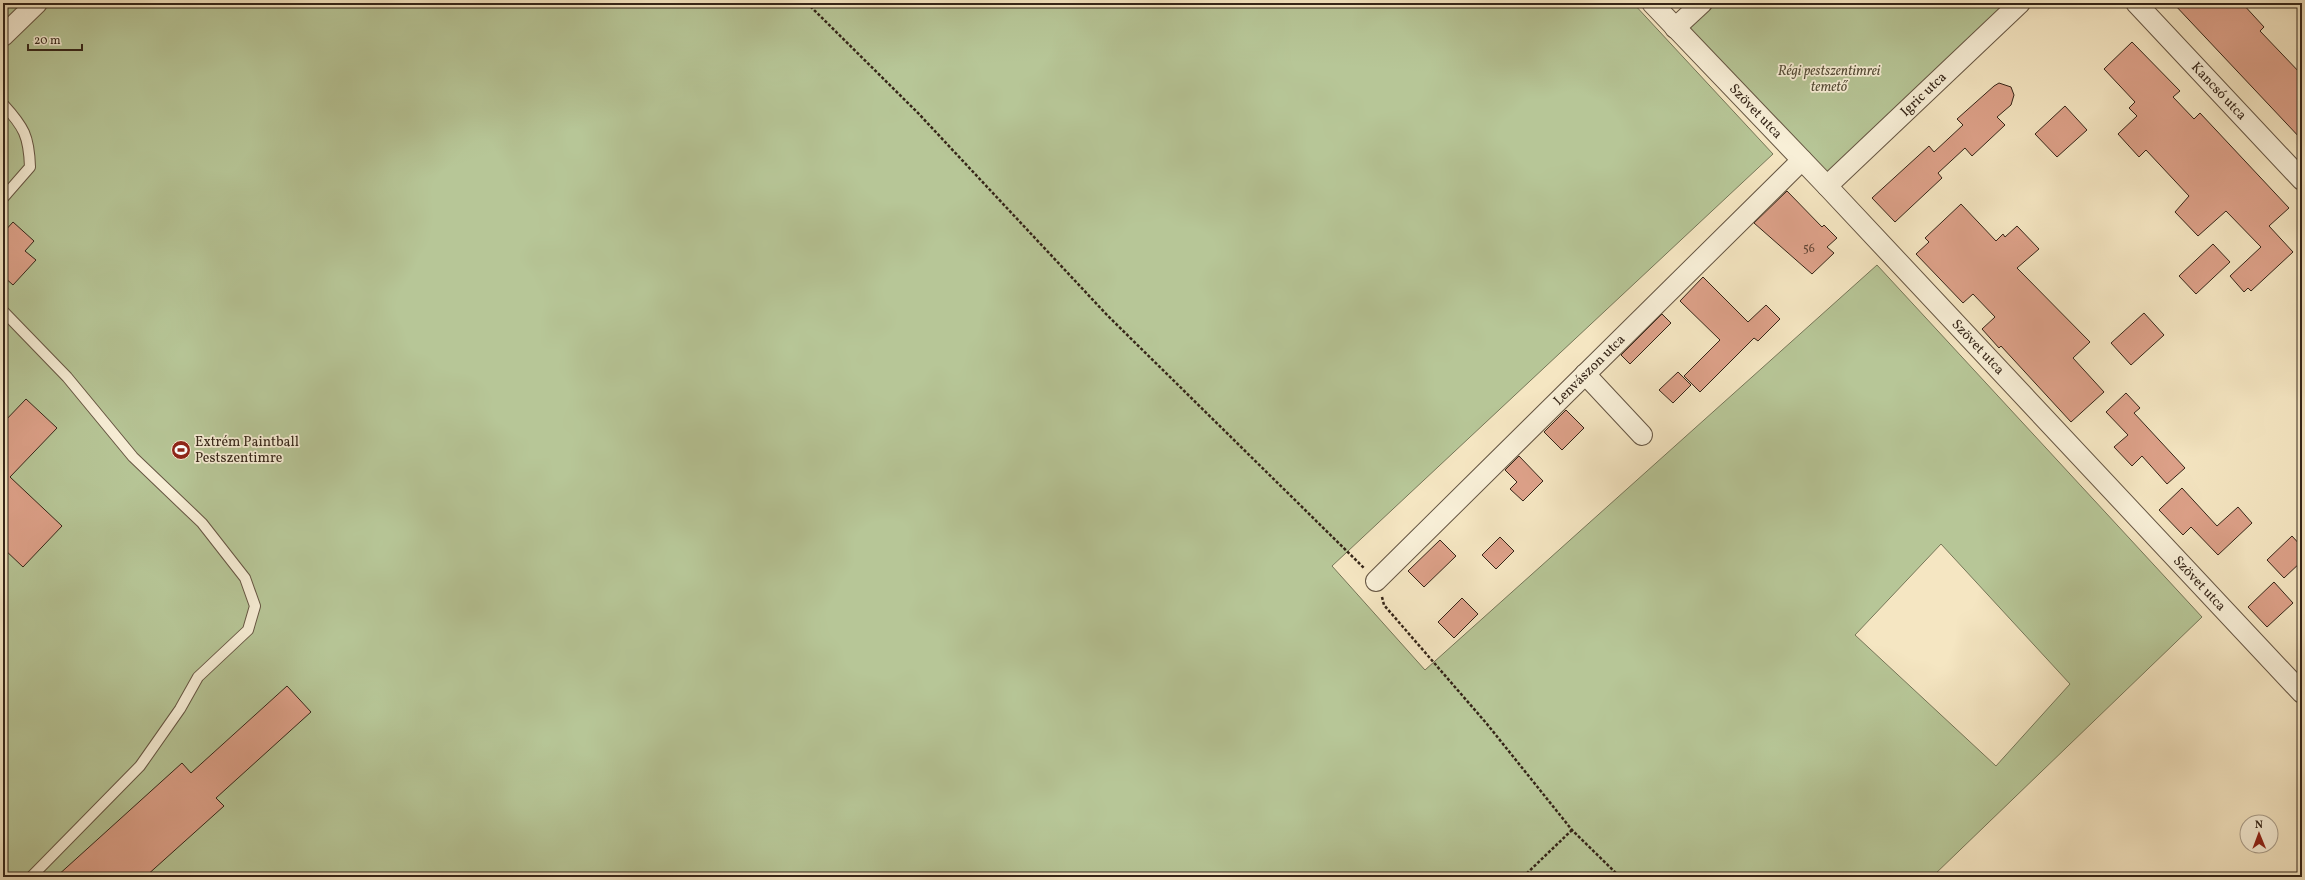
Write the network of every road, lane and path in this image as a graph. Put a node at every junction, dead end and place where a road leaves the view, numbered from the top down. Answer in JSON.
{"nodes":[{"id":1,"x":38,"y":3,"type":"edge"},
{"id":2,"x":807,"y":3,"type":"edge"},
{"id":3,"x":1652,"y":3,"type":"edge"},
{"id":4,"x":1702,"y":3,"type":"edge"},
{"id":5,"x":2020,"y":3,"type":"edge"},
{"id":6,"x":2136,"y":3,"type":"edge"},
{"id":7,"x":1675,"y":28,"type":"junction"},
{"id":8,"x":3,"y":36,"type":"edge"},
{"id":9,"x":3,"y":104,"type":"edge"},
{"id":10,"x":1802,"y":160,"type":"junction"},
{"id":11,"x":2302,"y":180,"type":"edge"},
{"id":12,"x":1827,"y":186,"type":"junction"},
{"id":13,"x":3,"y":198,"type":"edge"},
{"id":14,"x":3,"y":311,"type":"edge"},
{"id":15,"x":1585,"y":374,"type":"junction"},
{"id":16,"x":1642,"y":435,"type":"dead end"},
{"id":17,"x":1376,"y":581,"type":"junction"},
{"id":18,"x":2302,"y":693,"type":"edge"},
{"id":19,"x":1572,"y":830,"type":"junction"},
{"id":20,"x":31,"y":877,"type":"edge"},
{"id":21,"x":1524,"y":877,"type":"edge"},
{"id":22,"x":1620,"y":877,"type":"edge"}],
"edges":[{"from":1,"to":8,"type":"street"},
{"from":2,"to":17,"type":"path"},
{"from":3,"to":7,"type":"street","name":"Szövet utca"},
{"from":4,"to":7,"type":"street"},
{"from":5,"to":12,"type":"street","name":"Igric utca"},
{"from":6,"to":11,"type":"street","name":"Kancsó utca"},
{"from":7,"to":10,"type":"street","name":"Szövet utca"},
{"from":9,"to":13,"type":"lane"},
{"from":10,"to":12,"type":"street","name":"Szövet utca"},
{"from":10,"to":15,"type":"street","name":"Lenvászon utca"},
{"from":12,"to":18,"type":"street","name":"Szövet utca"},
{"from":14,"to":20,"type":"lane"},
{"from":15,"to":16,"type":"street"},
{"from":15,"to":17,"type":"street","name":"Lenvászon utca"},
{"from":17,"to":19,"type":"path"},
{"from":19,"to":21,"type":"path"},
{"from":19,"to":22,"type":"path"}]}
